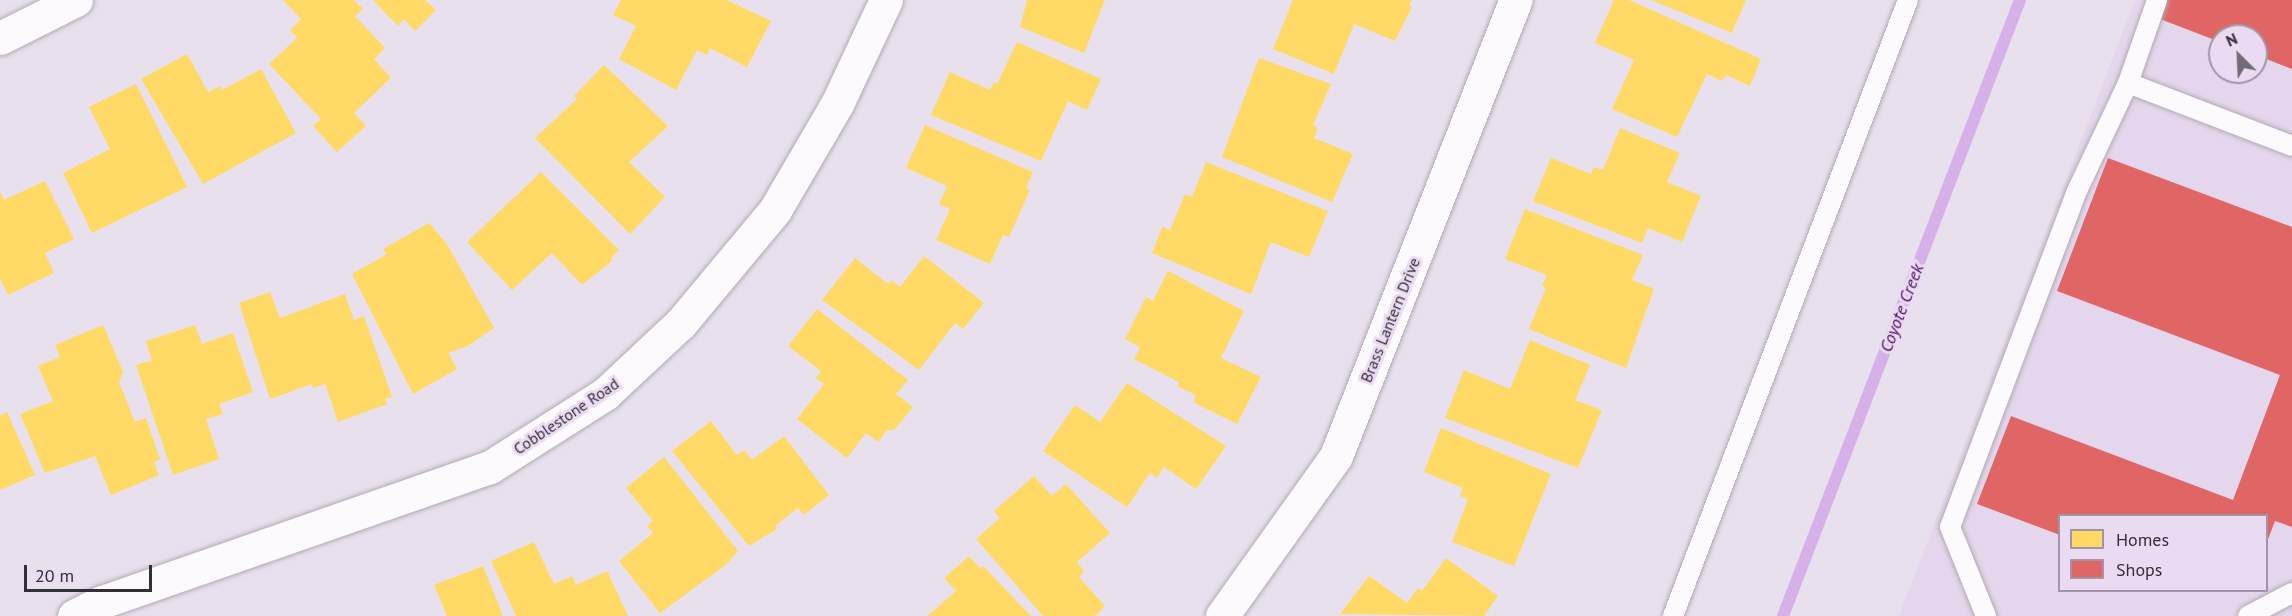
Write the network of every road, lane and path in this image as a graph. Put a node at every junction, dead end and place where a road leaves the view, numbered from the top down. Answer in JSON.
{"nodes":[{"id":1,"x":76,"y":0,"type":"edge"},
{"id":2,"x":886,"y":0,"type":"edge"},
{"id":3,"x":1516,"y":0,"type":"edge"},
{"id":4,"x":1908,"y":0,"type":"edge"},
{"id":5,"x":2157,"y":0,"type":"edge"},
{"id":6,"x":0,"y":38,"type":"edge"},
{"id":7,"x":2128,"y":82,"type":"junction"},
{"id":8,"x":2292,"y":146,"type":"edge"},
{"id":9,"x":2292,"y":592,"type":"edge"},
{"id":10,"x":74,"y":616,"type":"edge"},
{"id":11,"x":1222,"y":616,"type":"edge"},
{"id":12,"x":1673,"y":616,"type":"edge"},
{"id":13,"x":1986,"y":616,"type":"edge"},
{"id":14,"x":2248,"y":616,"type":"edge"}],
"edges":[{"from":1,"to":6,"type":"street"},
{"from":2,"to":10,"type":"street","name":"Cobblestone Road"},
{"from":3,"to":11,"type":"street","name":"Brass Lantern Drive"},
{"from":4,"to":12,"type":"lane"},
{"from":5,"to":7,"type":"lane"},
{"from":7,"to":8,"type":"lane"},
{"from":7,"to":13,"type":"lane"},
{"from":9,"to":14,"type":"lane"}]}
